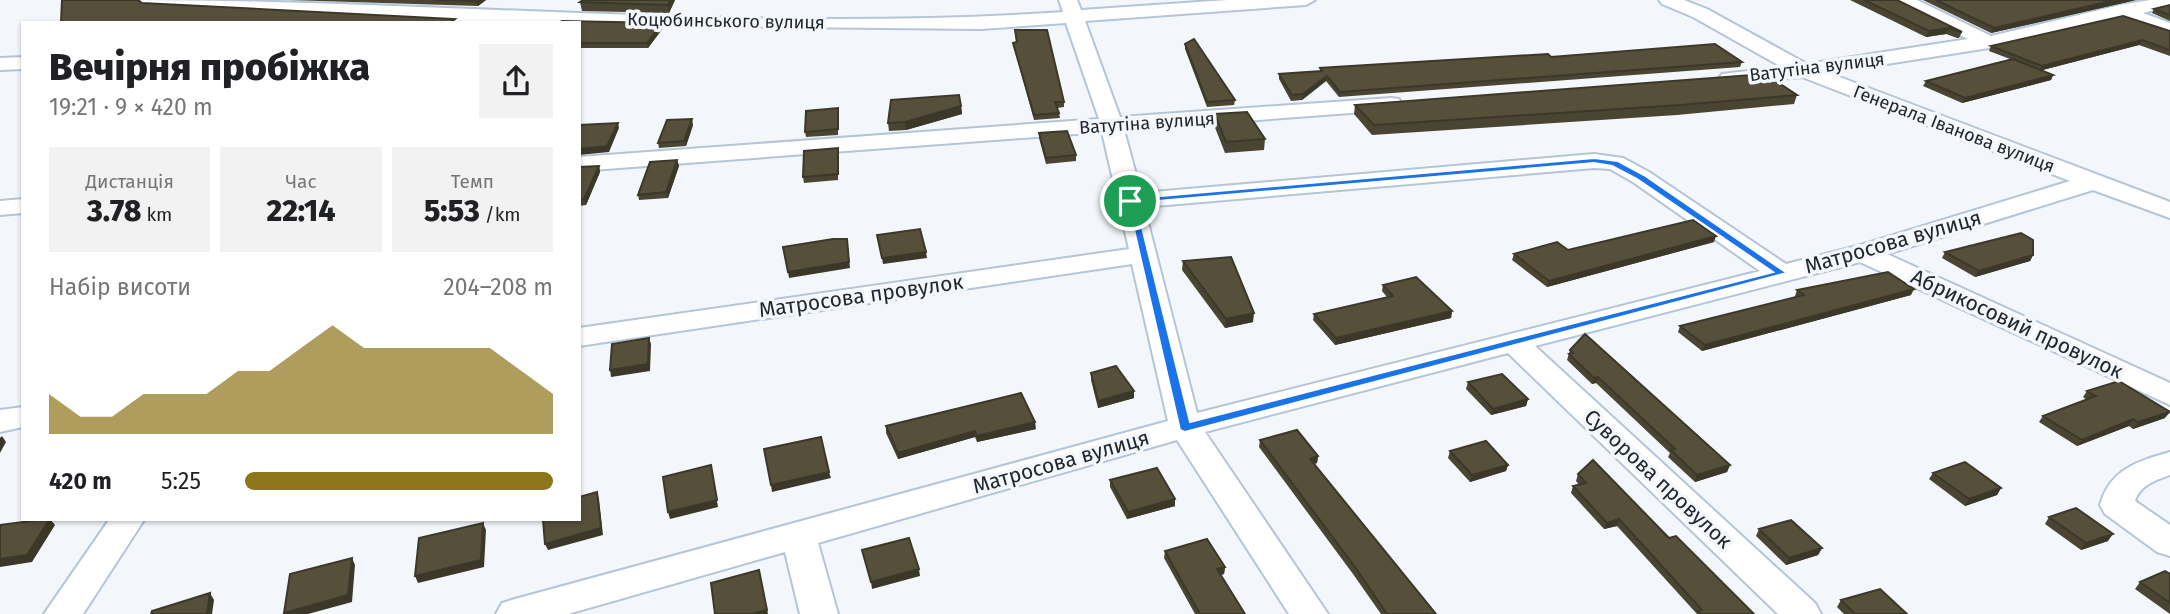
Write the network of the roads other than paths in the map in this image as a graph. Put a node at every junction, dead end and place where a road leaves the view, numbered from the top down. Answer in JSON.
{"nodes":[{"id":1,"x":145,"y":0,"type":"edge"},
{"id":2,"x":538,"y":0,"type":"edge"},
{"id":3,"x":1306,"y":0,"type":"edge"},
{"id":4,"x":1668,"y":0,"type":"edge"},
{"id":5,"x":1902,"y":0,"type":"edge"},
{"id":6,"x":2170,"y":1,"type":"edge"},
{"id":7,"x":1070,"y":8,"type":"edge"},
{"id":8,"x":2119,"y":11,"type":"junction"},
{"id":9,"x":505,"y":20,"type":"edge"},
{"id":10,"x":2170,"y":29,"type":"edge"},
{"id":11,"x":1989,"y":42,"type":"junction"},
{"id":12,"x":21,"y":63,"type":"edge"},
{"id":13,"x":0,"y":64,"type":"edge"},
{"id":14,"x":1804,"y":71,"type":"junction"},
{"id":15,"x":1708,"y":79,"type":"edge"},
{"id":16,"x":1409,"y":103,"type":"edge"},
{"id":17,"x":1112,"y":125,"type":"junction"},
{"id":18,"x":581,"y":164,"type":"edge"},
{"id":19,"x":2093,"y":182,"type":"junction"},
{"id":20,"x":1130,"y":201,"type":"junction"},
{"id":21,"x":21,"y":206,"type":"edge"},
{"id":22,"x":0,"y":208,"type":"edge"},
{"id":23,"x":2170,"y":211,"type":"edge"},
{"id":24,"x":1863,"y":253,"type":"junction"},
{"id":25,"x":1143,"y":255,"type":"junction"},
{"id":26,"x":1782,"y":273,"type":"junction"},
{"id":27,"x":581,"y":337,"type":"edge"},
{"id":28,"x":1514,"y":343,"type":"junction"},
{"id":29,"x":2170,"y":396,"type":"edge"},
{"id":30,"x":21,"y":417,"type":"edge"},
{"id":31,"x":0,"y":421,"type":"edge"},
{"id":32,"x":1185,"y":427,"type":"junction"},
{"id":33,"x":2170,"y":463,"type":"edge"},
{"id":34,"x":126,"y":521,"type":"edge"},
{"id":35,"x":798,"y":535,"type":"junction"},
{"id":36,"x":2170,"y":543,"type":"edge"},
{"id":37,"x":63,"y":614,"type":"edge"},
{"id":38,"x":516,"y":614,"type":"edge"},
{"id":39,"x":819,"y":614,"type":"edge"},
{"id":40,"x":1309,"y":614,"type":"edge"},
{"id":41,"x":1802,"y":614,"type":"edge"}],
"edges":[{"from":1,"to":9,"type":"street","name":"Коцюбинського вулиця"},
{"from":2,"to":9,"type":"street"},
{"from":3,"to":7,"type":"street","name":"Коцюбинського вулиця"},
{"from":4,"to":14,"type":"street","name":"Генерала Іванова вулиця"},
{"from":5,"to":11,"type":"street"},
{"from":6,"to":8,"type":"street","name":"Ватутіна вулиця"},
{"from":7,"to":9,"type":"street","name":"Коцюбинського вулиця"},
{"from":7,"to":17,"type":"street"},
{"from":8,"to":10,"type":"street"},
{"from":8,"to":11,"type":"street","name":"Ватутіна вулиця"},
{"from":11,"to":14,"type":"street","name":"Ватутіна вулиця"},
{"from":12,"to":13,"type":"street"},
{"from":14,"to":15,"type":"street","name":"Ватутіна вулиця"},
{"from":14,"to":19,"type":"street","name":"Генерала Іванова вулиця"},
{"from":16,"to":17,"type":"street","name":"Ватутіна вулиця"},
{"from":17,"to":18,"type":"street","name":"Ватутіна вулиця"},
{"from":17,"to":20,"type":"street"},
{"from":19,"to":23,"type":"street","name":"Генерала Іванова вулиця"},
{"from":19,"to":24,"type":"street","name":"Матросова вулиця"},
{"from":20,"to":25,"type":"street"},
{"from":20,"to":26,"type":"street"},
{"from":21,"to":22,"type":"street"},
{"from":24,"to":26,"type":"street","name":"Матросова вулиця"},
{"from":24,"to":29,"type":"street","name":"Абрикосовий провулок"},
{"from":25,"to":27,"type":"street","name":"Матросова провулок"},
{"from":25,"to":32,"type":"street"},
{"from":26,"to":28,"type":"street","name":"Матросова вулиця"},
{"from":28,"to":32,"type":"street","name":"Матросова вулиця"},
{"from":28,"to":41,"type":"street","name":"Суворова провулок"},
{"from":30,"to":31,"type":"street"},
{"from":32,"to":35,"type":"street","name":"Матросова вулиця"},
{"from":32,"to":40,"type":"street"},
{"from":33,"to":36,"type":"street"},
{"from":34,"to":37,"type":"street"},
{"from":35,"to":38,"type":"street","name":"Матросова вулиця"},
{"from":35,"to":39,"type":"street"}]}
